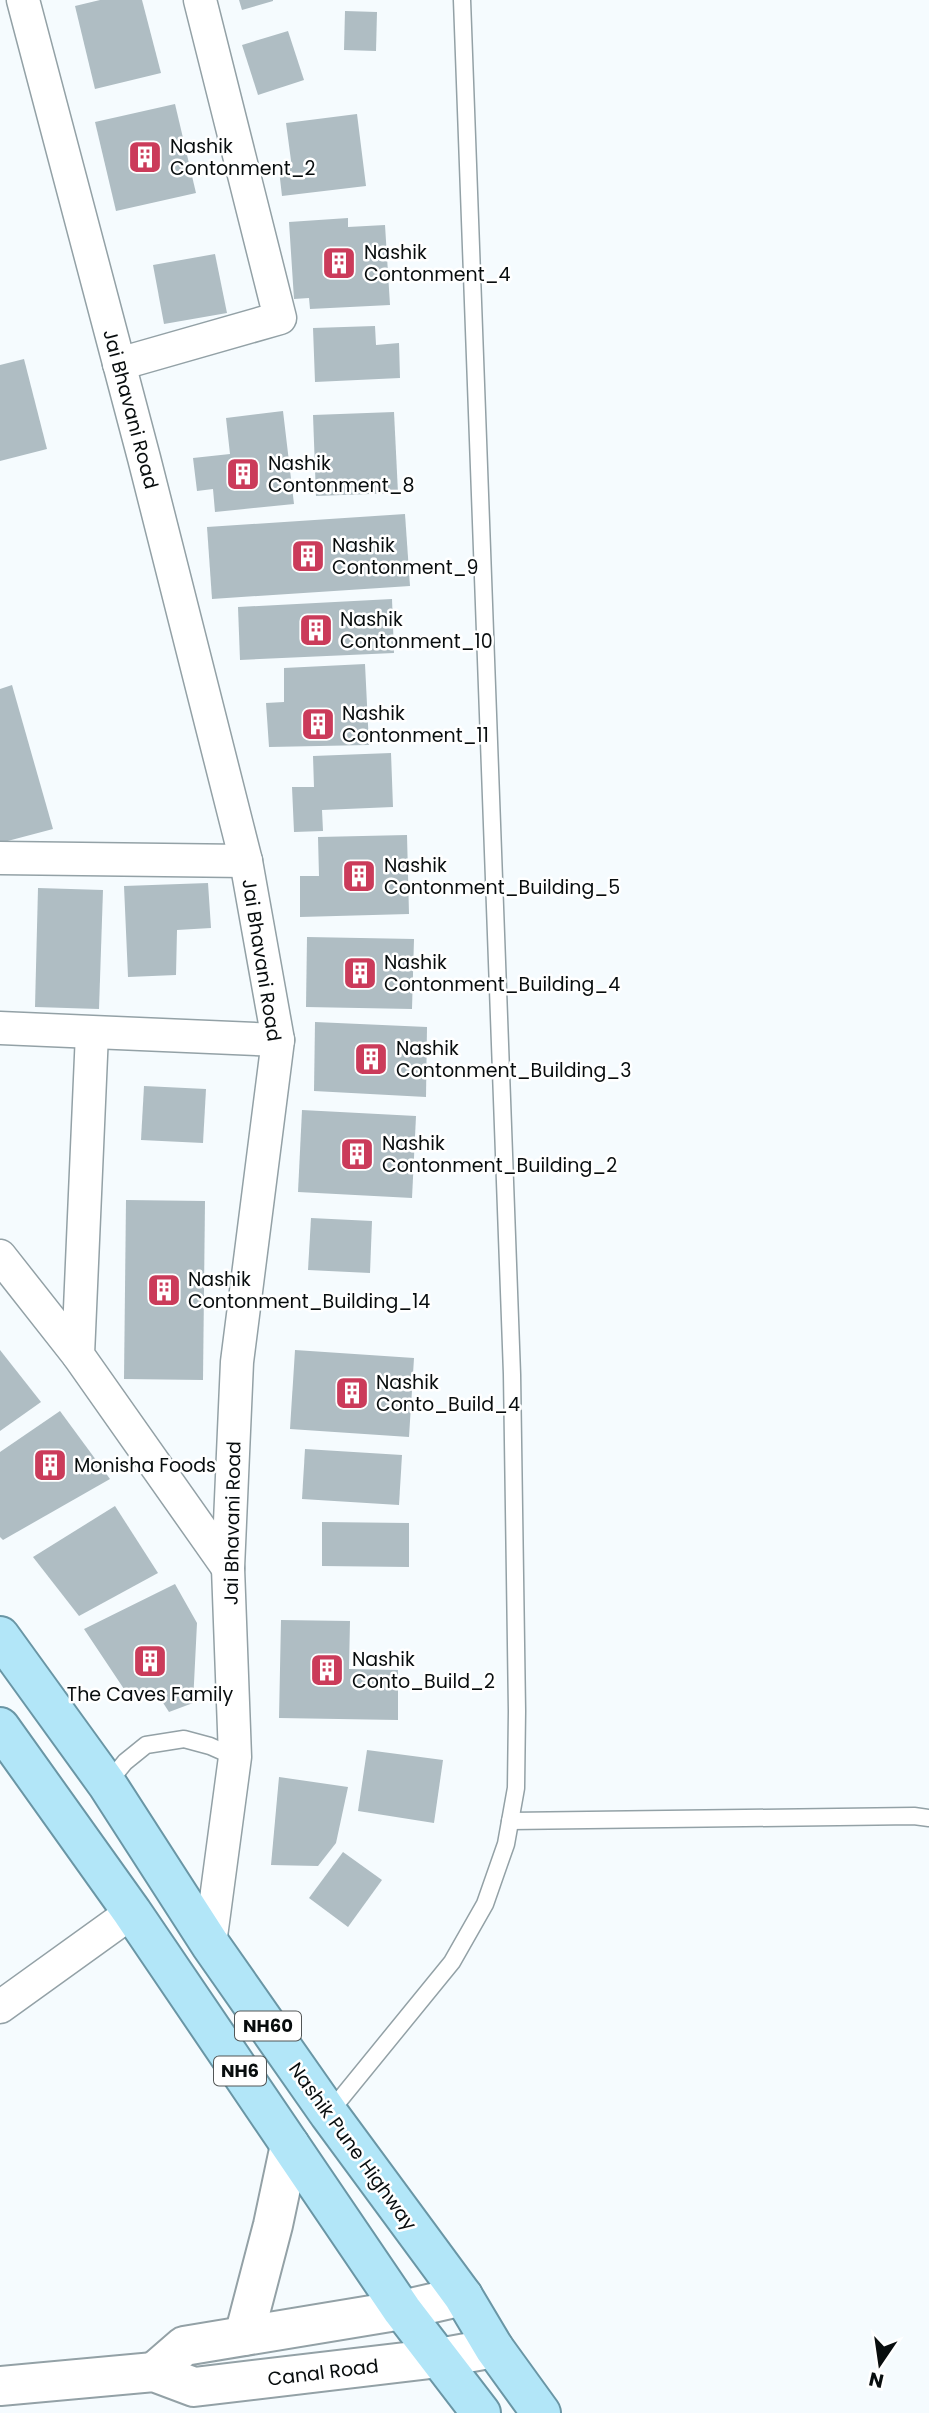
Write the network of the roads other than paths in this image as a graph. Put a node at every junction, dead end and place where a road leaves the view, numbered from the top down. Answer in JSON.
{"nodes":[{"id":1,"x":23,"y":0,"type":"edge"},
{"id":2,"x":200,"y":0,"type":"edge"},
{"id":3,"x":462,"y":0,"type":"edge"},
{"id":4,"x":119,"y":364,"type":"junction"},
{"id":5,"x":0,"y":858,"type":"edge"},
{"id":6,"x":246,"y":861,"type":"junction"},
{"id":7,"x":0,"y":1028,"type":"edge"},
{"id":8,"x":92,"y":1033,"type":"junction"},
{"id":9,"x":278,"y":1040,"type":"junction"},
{"id":10,"x":0,"y":1256,"type":"edge"},
{"id":11,"x":78,"y":1355,"type":"junction"},
{"id":12,"x":228,"y":1568,"type":"junction"},
{"id":13,"x":0,"y":1636,"type":"edge"},
{"id":14,"x":0,"y":1727,"type":"edge"},
{"id":15,"x":235,"y":1757,"type":"junction"},
{"id":16,"x":107,"y":1784,"type":"junction"},
{"id":17,"x":929,"y":1818,"type":"edge"},
{"id":18,"x":510,"y":1821,"type":"junction"},
{"id":19,"x":132,"y":1912,"type":"junction"},
{"id":20,"x":210,"y":1944,"type":"junction"},
{"id":21,"x":0,"y":2007,"type":"edge"},
{"id":22,"x":329,"y":2114,"type":"junction"},
{"id":23,"x":290,"y":2145,"type":"junction"},
{"id":24,"x":463,"y":2296,"type":"junction"},
{"id":25,"x":402,"y":2310,"type":"junction"},
{"id":26,"x":244,"y":2336,"type":"junction"},
{"id":27,"x":494,"y":2348,"type":"junction"},
{"id":28,"x":439,"y":2358,"type":"junction"},
{"id":29,"x":154,"y":2372,"type":"junction"},
{"id":30,"x":0,"y":2386,"type":"edge"},
{"id":31,"x":481,"y":2413,"type":"edge"},
{"id":32,"x":541,"y":2413,"type":"edge"}],
"edges":[{"from":1,"to":4,"type":"street","name":"Jai Bhavani Road"},
{"from":2,"to":4,"type":"street"},
{"from":3,"to":18,"type":"lane"},
{"from":4,"to":6,"type":"street","name":"Jai Bhavani Road"},
{"from":5,"to":6,"type":"street"},
{"from":6,"to":9,"type":"street","name":"Jai Bhavani Road"},
{"from":7,"to":8,"type":"street"},
{"from":8,"to":9,"type":"street"},
{"from":8,"to":11,"type":"street"},
{"from":9,"to":12,"type":"street","name":"Jai Bhavani Road"},
{"from":10,"to":11,"type":"street"},
{"from":11,"to":12,"type":"street"},
{"from":12,"to":15,"type":"street","name":"Jai Bhavani Road"},
{"from":13,"to":16,"type":"highway","name":"Nashik Pune Highway","number":"NH60"},
{"from":14,"to":19,"type":"highway","number":"NH6"},
{"from":15,"to":16,"type":"lane"},
{"from":15,"to":20,"type":"street","name":"Jai Bhavani Road"},
{"from":16,"to":20,"type":"highway","name":"Nashik Pune Highway","number":"NH60"},
{"from":17,"to":18,"type":"lane"},
{"from":18,"to":22,"type":"lane"},
{"from":19,"to":21,"type":"street"},
{"from":19,"to":23,"type":"highway","number":"NH6"},
{"from":20,"to":22,"type":"highway","name":"Nashik Pune Highway","number":"NH60"},
{"from":22,"to":24,"type":"highway","name":"Nashik Pune Highway","number":"NH60"},
{"from":23,"to":25,"type":"highway","number":"NH6"},
{"from":23,"to":26,"type":"street"},
{"from":24,"to":25,"type":"street"},
{"from":24,"to":27,"type":"highway","name":"Nashik Pune Highway","number":"NH60"},
{"from":25,"to":26,"type":"street"},
{"from":25,"to":28,"type":"highway","number":"NH6"},
{"from":26,"to":29,"type":"street"},
{"from":27,"to":28,"type":"street","name":"Canal Road"},
{"from":27,"to":32,"type":"highway","name":"Nashik Pune Highway","number":"NH60"},
{"from":28,"to":29,"type":"street","name":"Canal Road"},
{"from":28,"to":31,"type":"highway","number":"NH6"},
{"from":29,"to":30,"type":"street","name":"Canal Road"}]}
